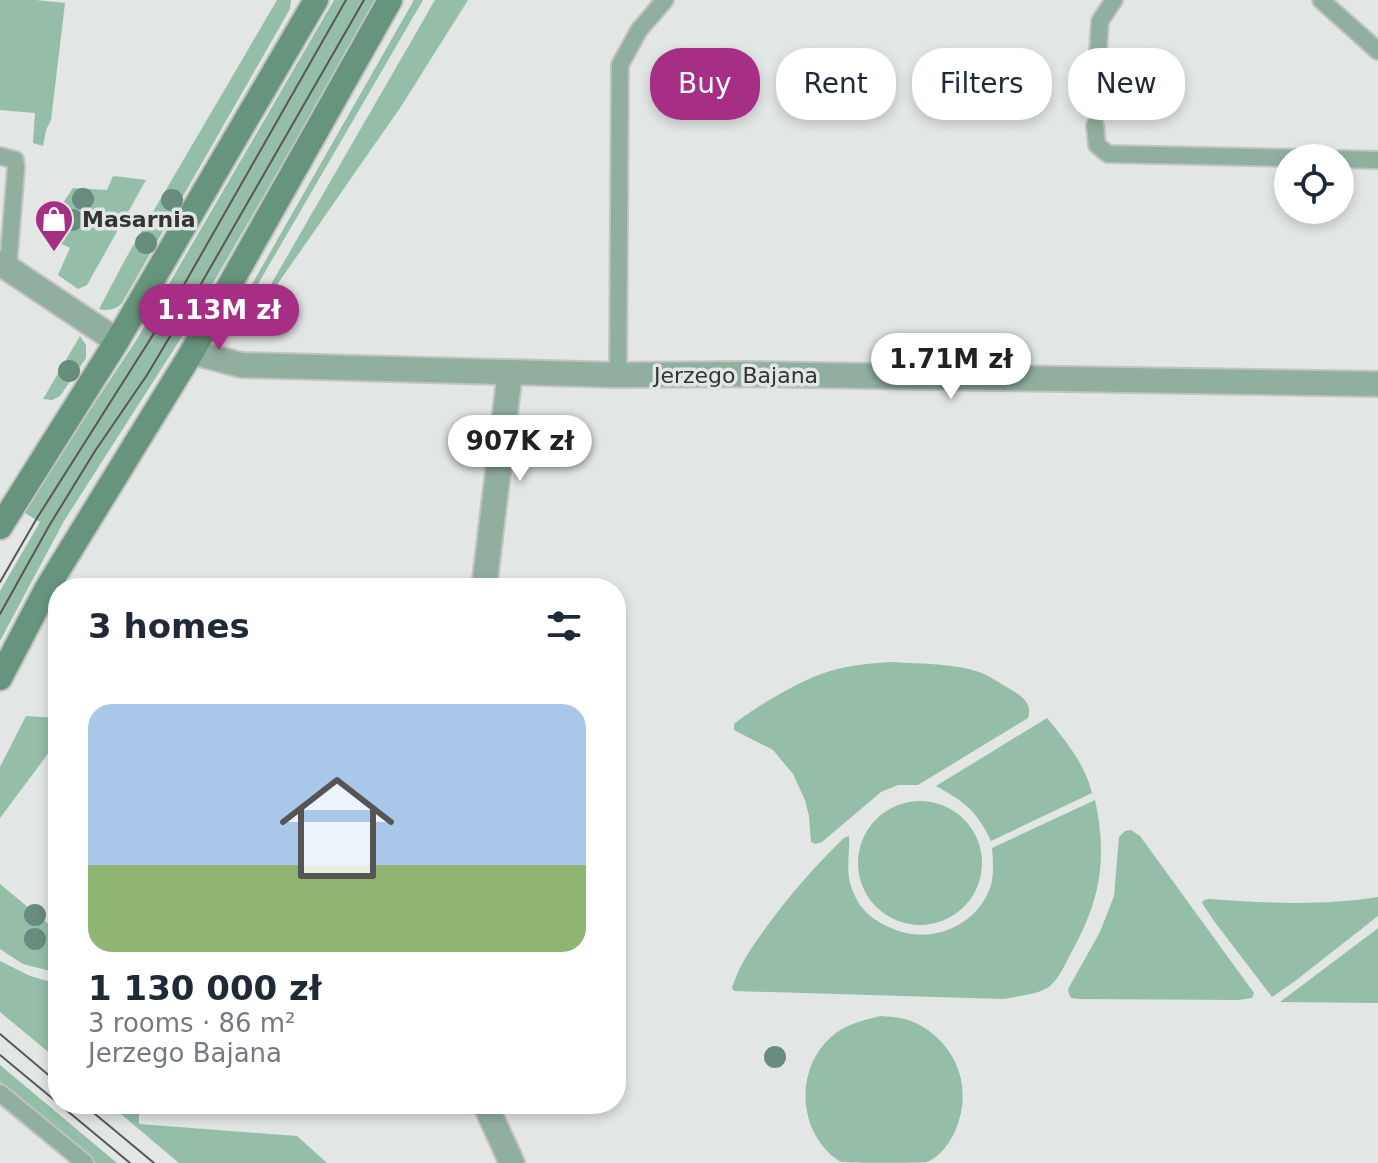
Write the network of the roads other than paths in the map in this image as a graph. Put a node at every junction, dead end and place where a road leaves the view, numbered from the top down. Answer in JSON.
{"nodes":[{"id":1,"x":316,"y":0,"type":"edge"},
{"id":2,"x":390,"y":0,"type":"edge"},
{"id":3,"x":665,"y":0,"type":"edge"},
{"id":4,"x":1114,"y":0,"type":"edge"},
{"id":5,"x":1321,"y":0,"type":"edge"},
{"id":6,"x":1098,"y":48,"type":"edge"},
{"id":7,"x":1378,"y":51,"type":"edge"},
{"id":8,"x":1095,"y":125,"type":"dead end"},
{"id":9,"x":0,"y":156,"type":"edge"},
{"id":10,"x":1274,"y":157,"type":"edge"},
{"id":11,"x":1354,"y":159,"type":"edge"},
{"id":12,"x":1378,"y":160,"type":"edge"},
{"id":13,"x":4,"y":265,"type":"edge"},
{"id":14,"x":117,"y":341,"type":"junction"},
{"id":15,"x":192,"y":352,"type":"junction"},
{"id":16,"x":510,"y":372,"type":"junction"},
{"id":17,"x":618,"y":375,"type":"junction"},
{"id":18,"x":1378,"y":384,"type":"edge"},
{"id":19,"x":0,"y":527,"type":"edge"},
{"id":20,"x":53,"y":578,"type":"edge"},
{"id":21,"x":485,"y":578,"type":"edge"},
{"id":22,"x":48,"y":586,"type":"edge"},
{"id":23,"x":0,"y":678,"type":"edge"},
{"id":24,"x":0,"y":1093,"type":"edge"},
{"id":25,"x":490,"y":1114,"type":"edge"},
{"id":26,"x":85,"y":1163,"type":"edge"},
{"id":27,"x":512,"y":1163,"type":"edge"}],
"edges":[{"from":1,"to":14,"type":"main road"},
{"from":2,"to":15,"type":"main road"},
{"from":3,"to":17,"type":"lane"},
{"from":4,"to":6,"type":"lane"},
{"from":5,"to":7,"type":"lane"},
{"from":8,"to":10,"type":"lane"},
{"from":9,"to":13,"type":"lane"},
{"from":11,"to":12,"type":"lane"},
{"from":13,"to":14,"type":"street"},
{"from":14,"to":19,"type":"main road"},
{"from":15,"to":16,"type":"street","name":"Jerzego Bajana"},
{"from":15,"to":20,"type":"main road"},
{"from":16,"to":17,"type":"street","name":"Jerzego Bajana"},
{"from":16,"to":21,"type":"street"},
{"from":17,"to":18,"type":"street","name":"Jerzego Bajana"},
{"from":22,"to":23,"type":"main road"},
{"from":24,"to":26,"type":"lane"},
{"from":25,"to":27,"type":"street"}]}
